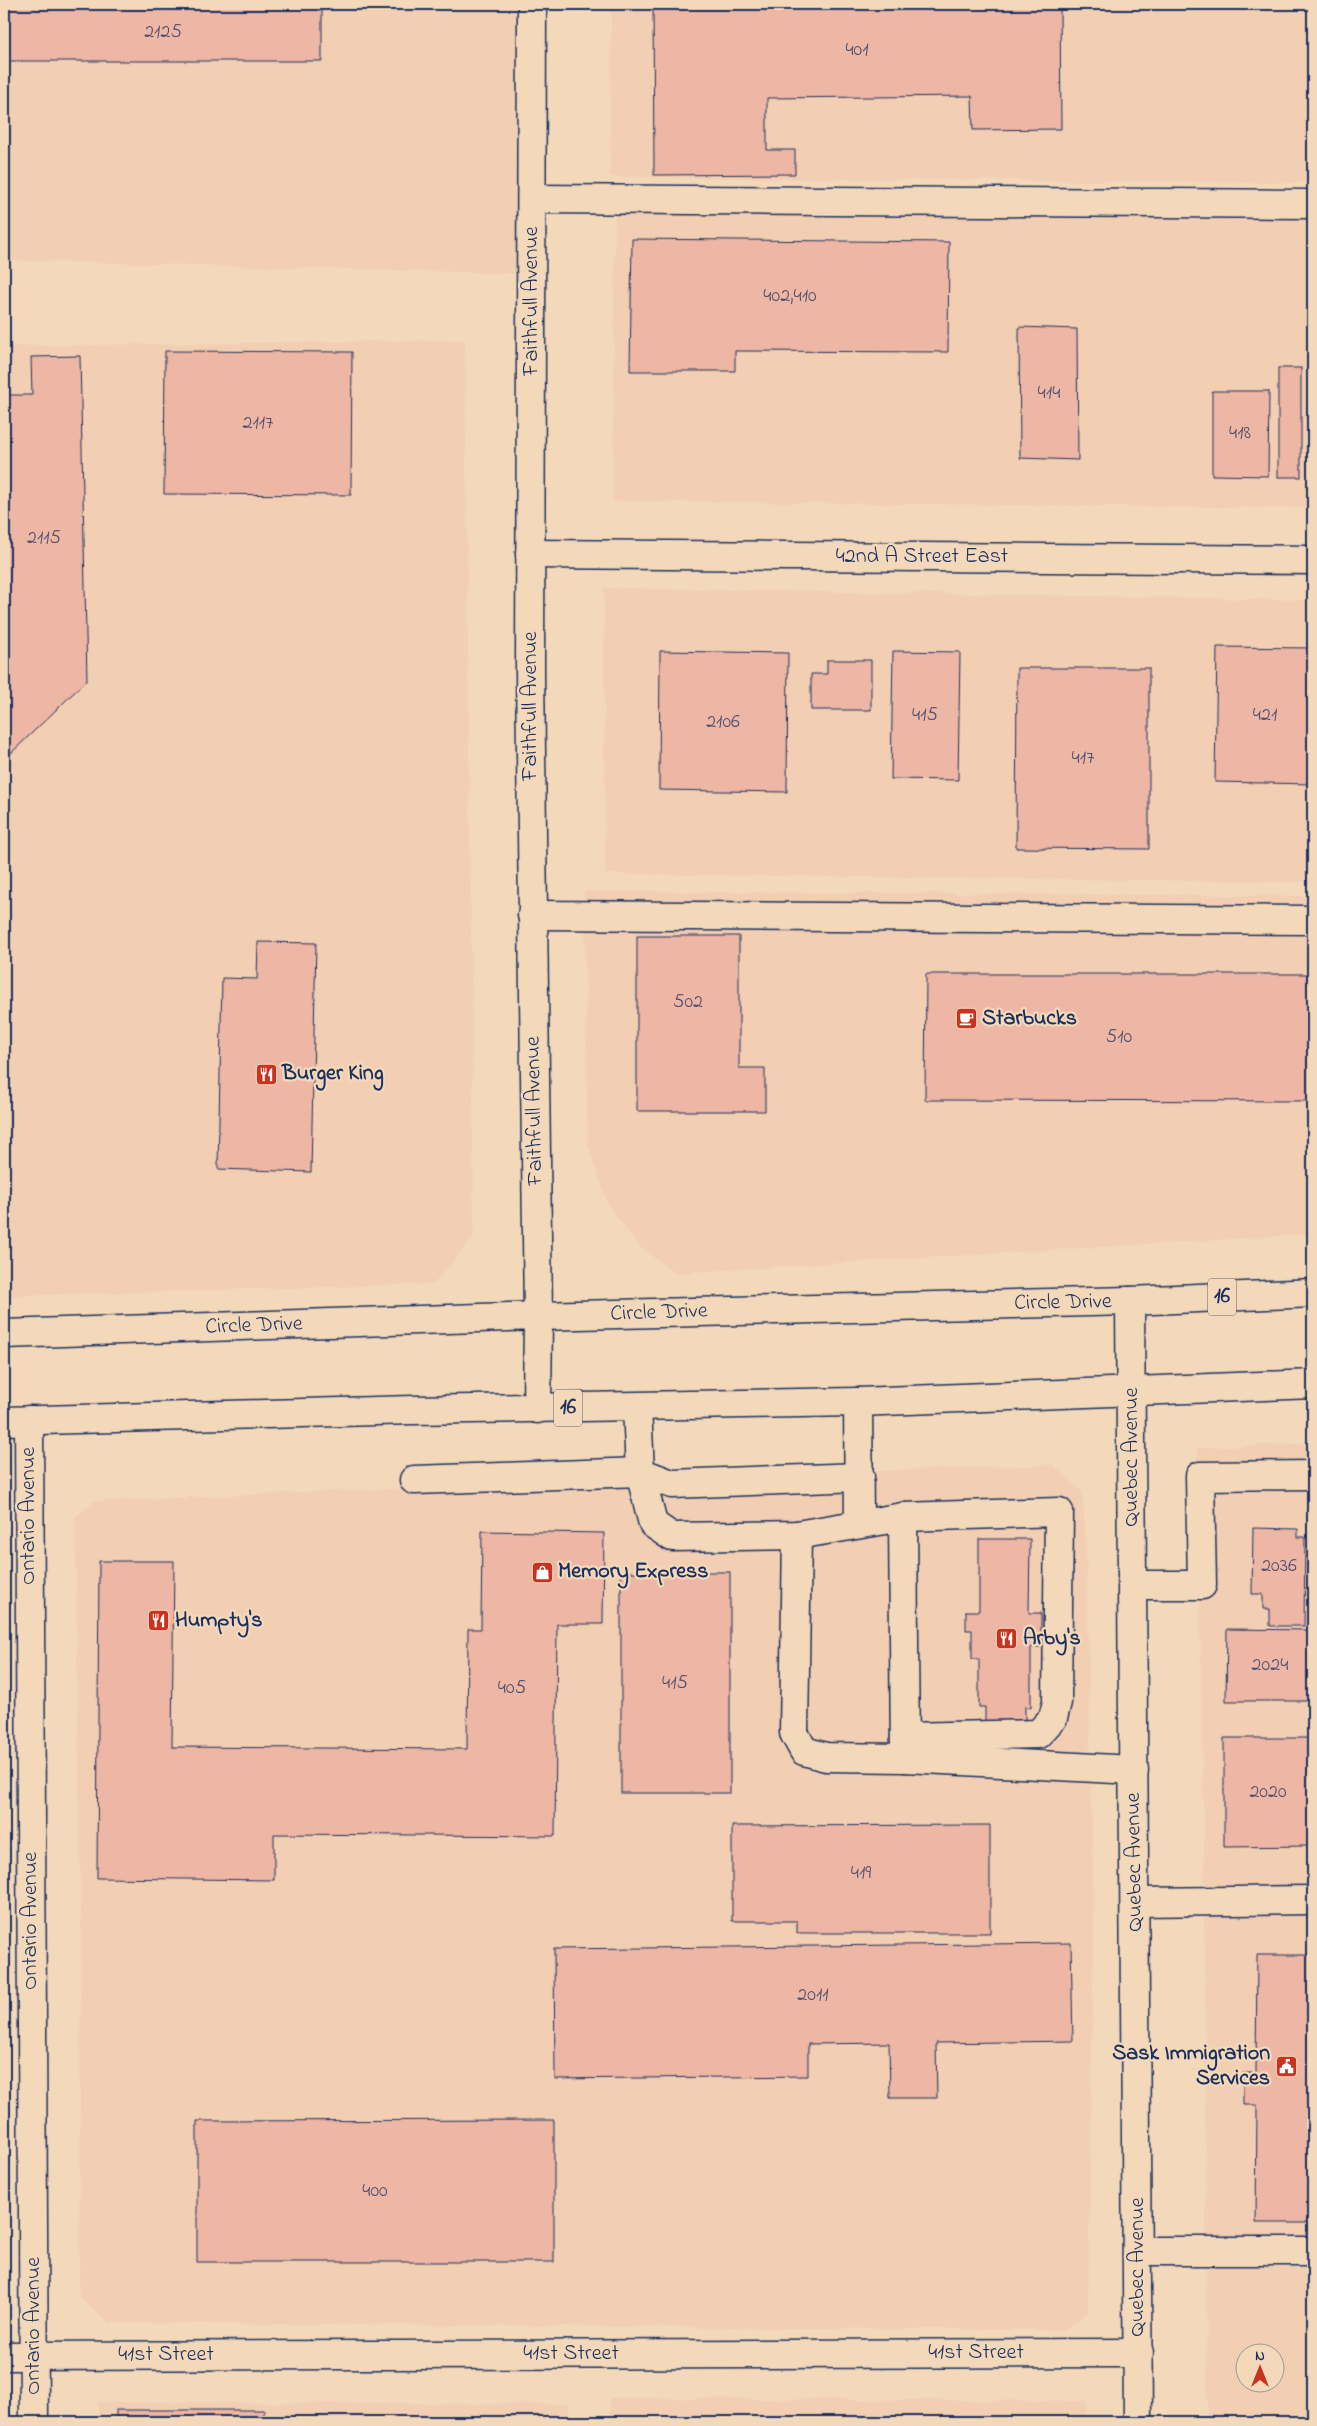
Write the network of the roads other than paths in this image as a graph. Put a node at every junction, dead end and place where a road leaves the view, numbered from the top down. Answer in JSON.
{"nodes":[{"id":1,"x":532,"y":4,"type":"edge"},
{"id":2,"x":532,"y":199,"type":"junction"},
{"id":3,"x":1313,"y":204,"type":"edge"},
{"id":4,"x":530,"y":554,"type":"junction"},
{"id":5,"x":1313,"y":560,"type":"edge"},
{"id":6,"x":532,"y":915,"type":"junction"},
{"id":7,"x":1313,"y":920,"type":"edge"},
{"id":8,"x":1313,"y":1293,"type":"edge"},
{"id":9,"x":1130,"y":1301,"type":"junction"},
{"id":10,"x":538,"y":1316,"type":"junction"},
{"id":11,"x":4,"y":1334,"type":"edge"},
{"id":12,"x":1313,"y":1384,"type":"edge"},
{"id":13,"x":1131,"y":1391,"type":"junction"},
{"id":14,"x":858,"y":1402,"type":"junction"},
{"id":15,"x":637,"y":1407,"type":"junction"},
{"id":16,"x":537,"y":1409,"type":"junction"},
{"id":17,"x":16,"y":1420,"type":"edge"},
{"id":18,"x":640,"y":1472,"type":"junction"},
{"id":19,"x":1313,"y":1475,"type":"edge"},
{"id":20,"x":860,"y":1477,"type":"junction"},
{"id":21,"x":414,"y":1480,"type":"dead end"},
{"id":22,"x":903,"y":1517,"type":"junction"},
{"id":23,"x":859,"y":1523,"type":"junction"},
{"id":24,"x":796,"y":1535,"type":"junction"},
{"id":25,"x":1133,"y":1585,"type":"junction"},
{"id":26,"x":905,"y":1748,"type":"junction"},
{"id":27,"x":1134,"y":1770,"type":"junction"},
{"id":28,"x":1313,"y":1900,"type":"edge"},
{"id":29,"x":1135,"y":1902,"type":"junction"},
{"id":30,"x":1138,"y":2251,"type":"junction"},
{"id":31,"x":1313,"y":2251,"type":"edge"},
{"id":32,"x":1139,"y":2352,"type":"junction"},
{"id":33,"x":4,"y":2356,"type":"edge"},
{"id":34,"x":34,"y":2356,"type":"junction"},
{"id":35,"x":34,"y":2422,"type":"edge"},
{"id":36,"x":1138,"y":2422,"type":"edge"}],
"edges":[{"from":1,"to":2,"type":"main road","name":"Faithfull Avenue"},
{"from":2,"to":3,"type":"main road"},
{"from":2,"to":4,"type":"main road","name":"Faithfull Avenue"},
{"from":4,"to":5,"type":"main road","name":"42nd A Street East"},
{"from":4,"to":6,"type":"main road","name":"Faithfull Avenue"},
{"from":6,"to":7,"type":"main road"},
{"from":6,"to":10,"type":"main road","name":"Faithfull Avenue"},
{"from":8,"to":9,"type":"main road","name":"Circle Drive","number":"16"},
{"from":9,"to":10,"type":"main road","name":"Circle Drive","number":"16"},
{"from":9,"to":13,"type":"main road","name":"Quebec Avenue"},
{"from":10,"to":11,"type":"main road","name":"Circle Drive","number":"16"},
{"from":10,"to":16,"type":"main road","name":"Faithfull Avenue"},
{"from":12,"to":13,"type":"main road","number":"16"},
{"from":13,"to":14,"type":"main road","number":"16"},
{"from":13,"to":25,"type":"main road","name":"Quebec Avenue"},
{"from":14,"to":15,"type":"main road","number":"16"},
{"from":14,"to":20,"type":"main road"},
{"from":15,"to":16,"type":"main road","number":"16"},
{"from":15,"to":18,"type":"main road"},
{"from":16,"to":17,"type":"main road","number":"16"},
{"from":17,"to":34,"type":"main road","name":"Ontario Avenue"},
{"from":18,"to":20,"type":"main road"},
{"from":18,"to":21,"type":"main road"},
{"from":18,"to":24,"type":"main road"},
{"from":19,"to":25,"type":"main road"},
{"from":20,"to":23,"type":"main road"},
{"from":22,"to":23,"type":"main road"},
{"from":22,"to":26,"type":"main road"},
{"from":22,"to":26,"type":"main road"},
{"from":23,"to":24,"type":"main road"},
{"from":24,"to":26,"type":"main road"},
{"from":25,"to":27,"type":"main road","name":"Quebec Avenue"},
{"from":26,"to":27,"type":"main road"},
{"from":27,"to":29,"type":"main road","name":"Quebec Avenue"},
{"from":28,"to":29,"type":"main road"},
{"from":29,"to":30,"type":"main road","name":"Quebec Avenue"},
{"from":30,"to":31,"type":"main road"},
{"from":30,"to":32,"type":"main road","name":"Quebec Avenue"},
{"from":32,"to":34,"type":"main road","name":"41st Street"},
{"from":32,"to":36,"type":"main road","name":"Quebec Avenue"},
{"from":33,"to":34,"type":"main road","name":"41st Street"},
{"from":34,"to":35,"type":"main road","name":"Ontario Avenue"}]}
